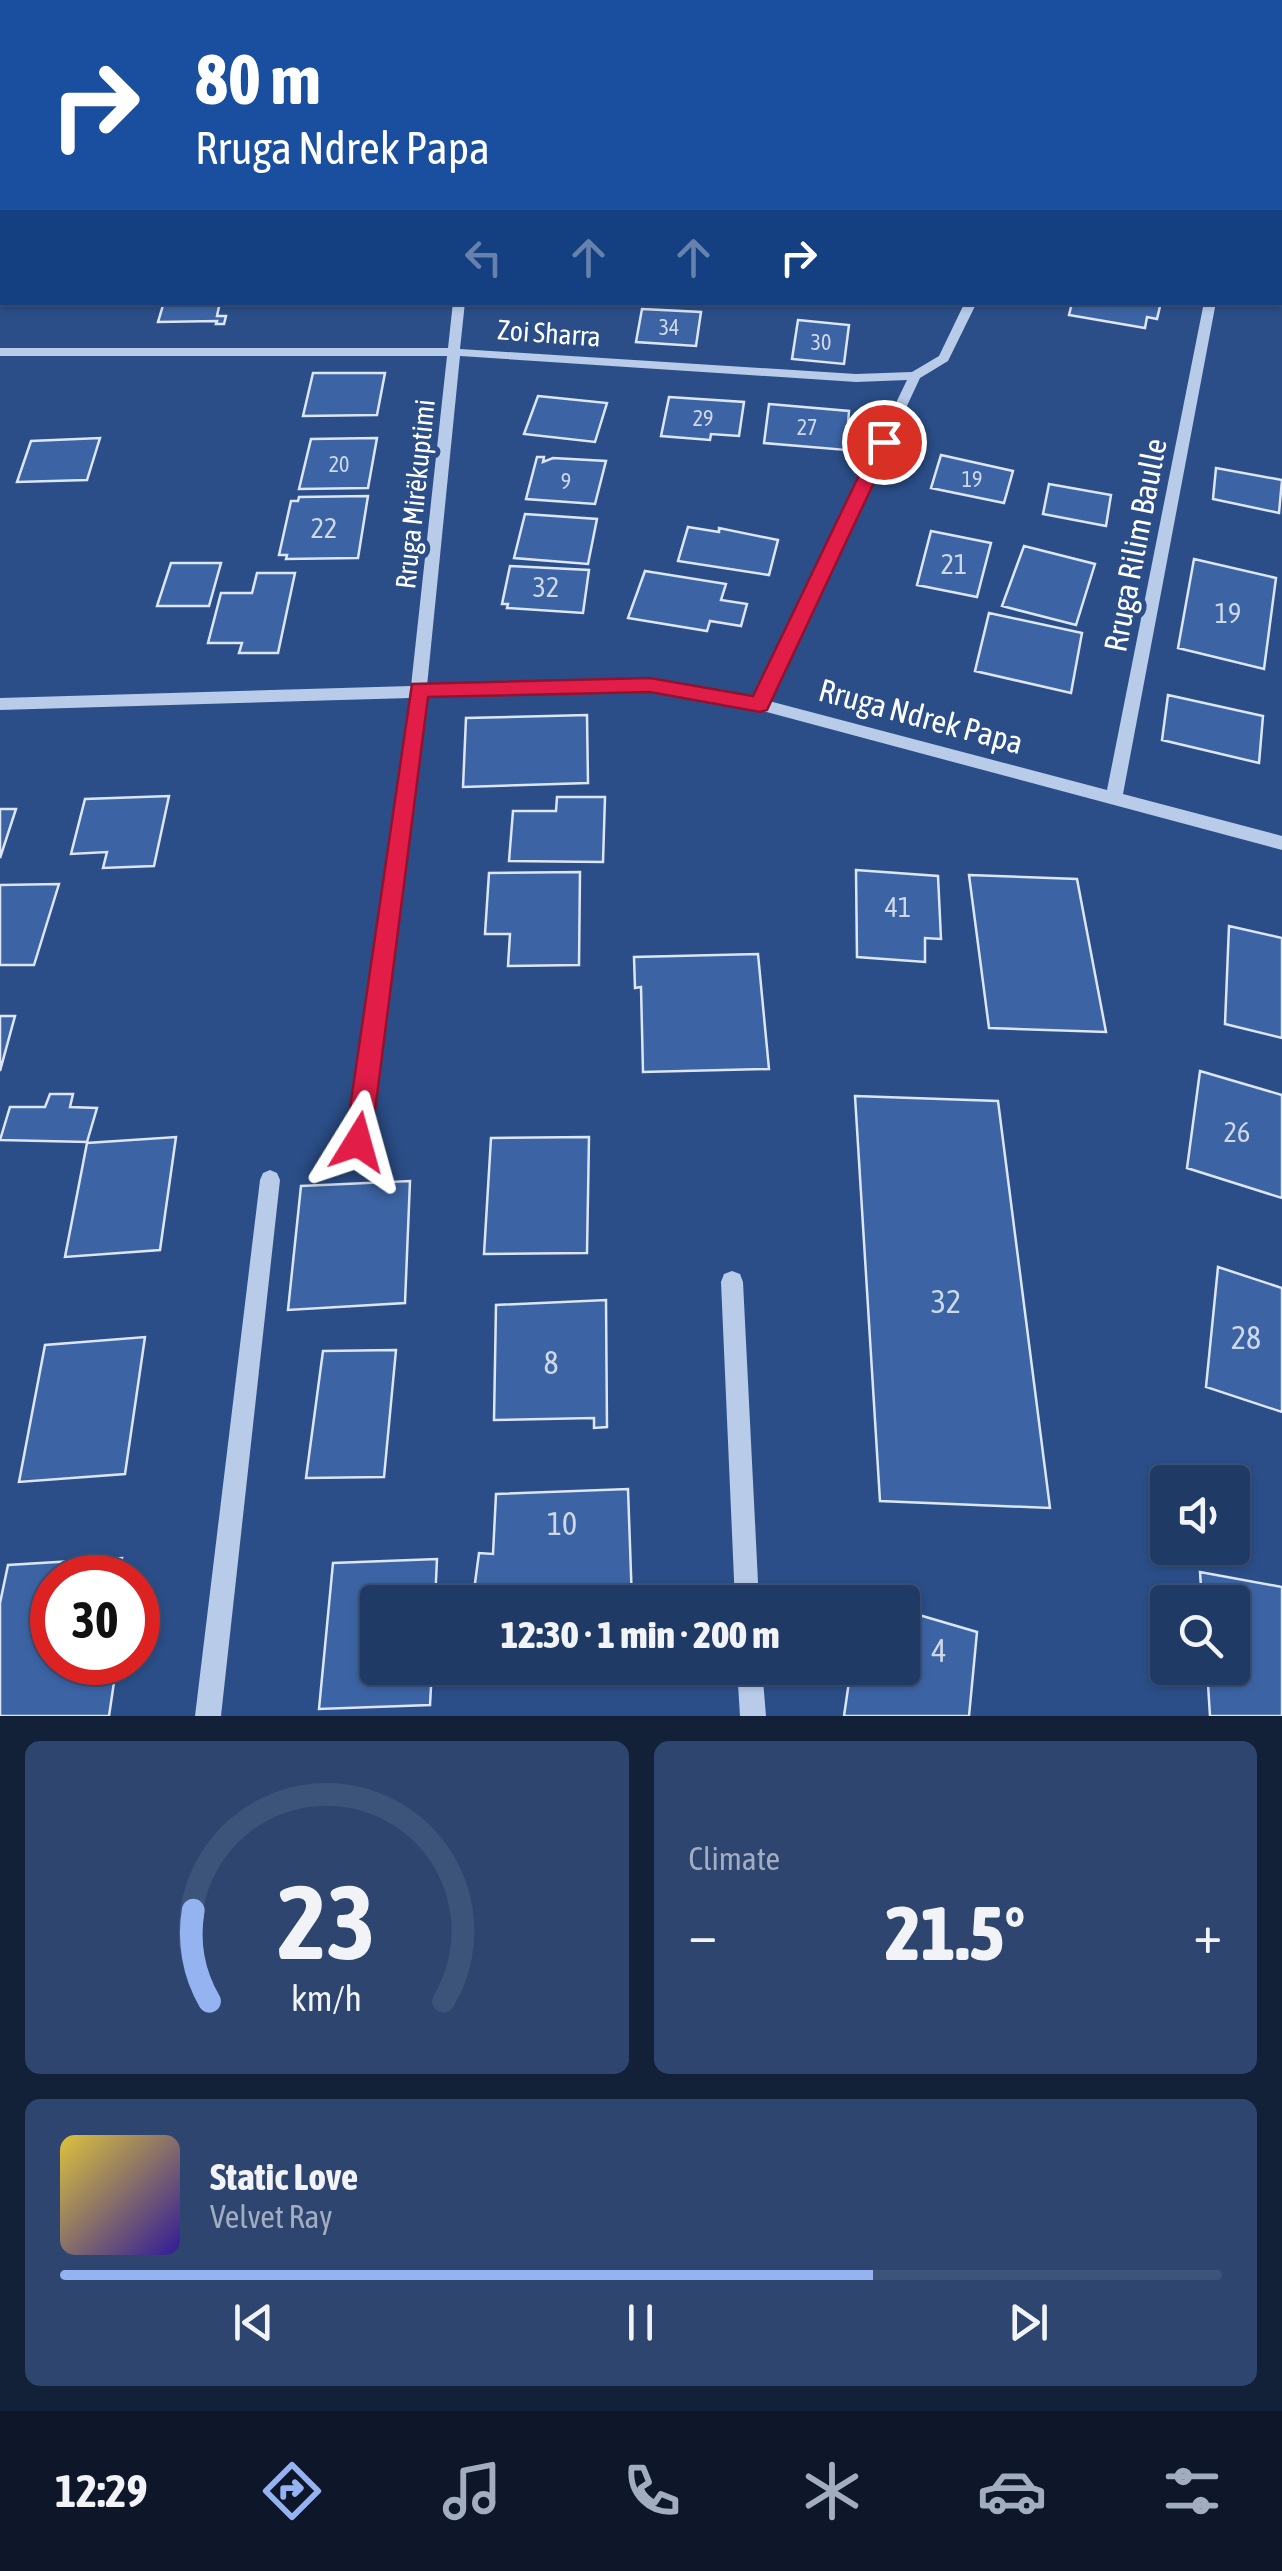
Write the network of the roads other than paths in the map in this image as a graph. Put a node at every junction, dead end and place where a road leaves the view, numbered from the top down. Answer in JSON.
{"nodes":[{"id":1,"x":459,"y":305,"type":"edge"},
{"id":2,"x":970,"y":305,"type":"edge"},
{"id":3,"x":1209,"y":305,"type":"edge"},
{"id":4,"x":455,"y":351,"type":"junction"},
{"id":5,"x":0,"y":352,"type":"edge"},
{"id":6,"x":915,"y":376,"type":"junction"},
{"id":7,"x":419,"y":690,"type":"junction"},
{"id":8,"x":0,"y":704,"type":"edge"},
{"id":9,"x":760,"y":704,"type":"junction"},
{"id":10,"x":1114,"y":798,"type":"junction"},
{"id":11,"x":1282,"y":843,"type":"edge"},
{"id":12,"x":358,"y":1142,"type":"dead end"},
{"id":13,"x":270,"y":1180,"type":"dead end"},
{"id":14,"x":732,"y":1282,"type":"dead end"},
{"id":15,"x":746,"y":1585,"type":"edge"},
{"id":16,"x":751,"y":1685,"type":"edge"},
{"id":17,"x":208,"y":1716,"type":"edge"},
{"id":18,"x":753,"y":1716,"type":"edge"}],
"edges":[{"from":1,"to":4,"type":"street","name":"Rruga Mirëkuptimi"},
{"from":2,"to":6,"type":"street"},
{"from":3,"to":10,"type":"street","name":"Rruga Rilim Baulle"},
{"from":4,"to":5,"type":"street","name":"Zoi Sharra"},
{"from":4,"to":6,"type":"street","name":"Zoi Sharra"},
{"from":4,"to":7,"type":"street","name":"Rruga Mirëkuptimi"},
{"from":6,"to":9,"type":"street"},
{"from":7,"to":8,"type":"street","name":"Rruga Ndrek Papa"},
{"from":7,"to":9,"type":"street","name":"Rruga Ndrek Papa"},
{"from":7,"to":12,"type":"street","name":"Rruga Mirëkuptimi"},
{"from":9,"to":10,"type":"street","name":"Rruga Ndrek Papa"},
{"from":10,"to":11,"type":"street","name":"Rruga Ndrek Papa"},
{"from":13,"to":17,"type":"street"},
{"from":14,"to":15,"type":"street"},
{"from":16,"to":18,"type":"street"}]}
